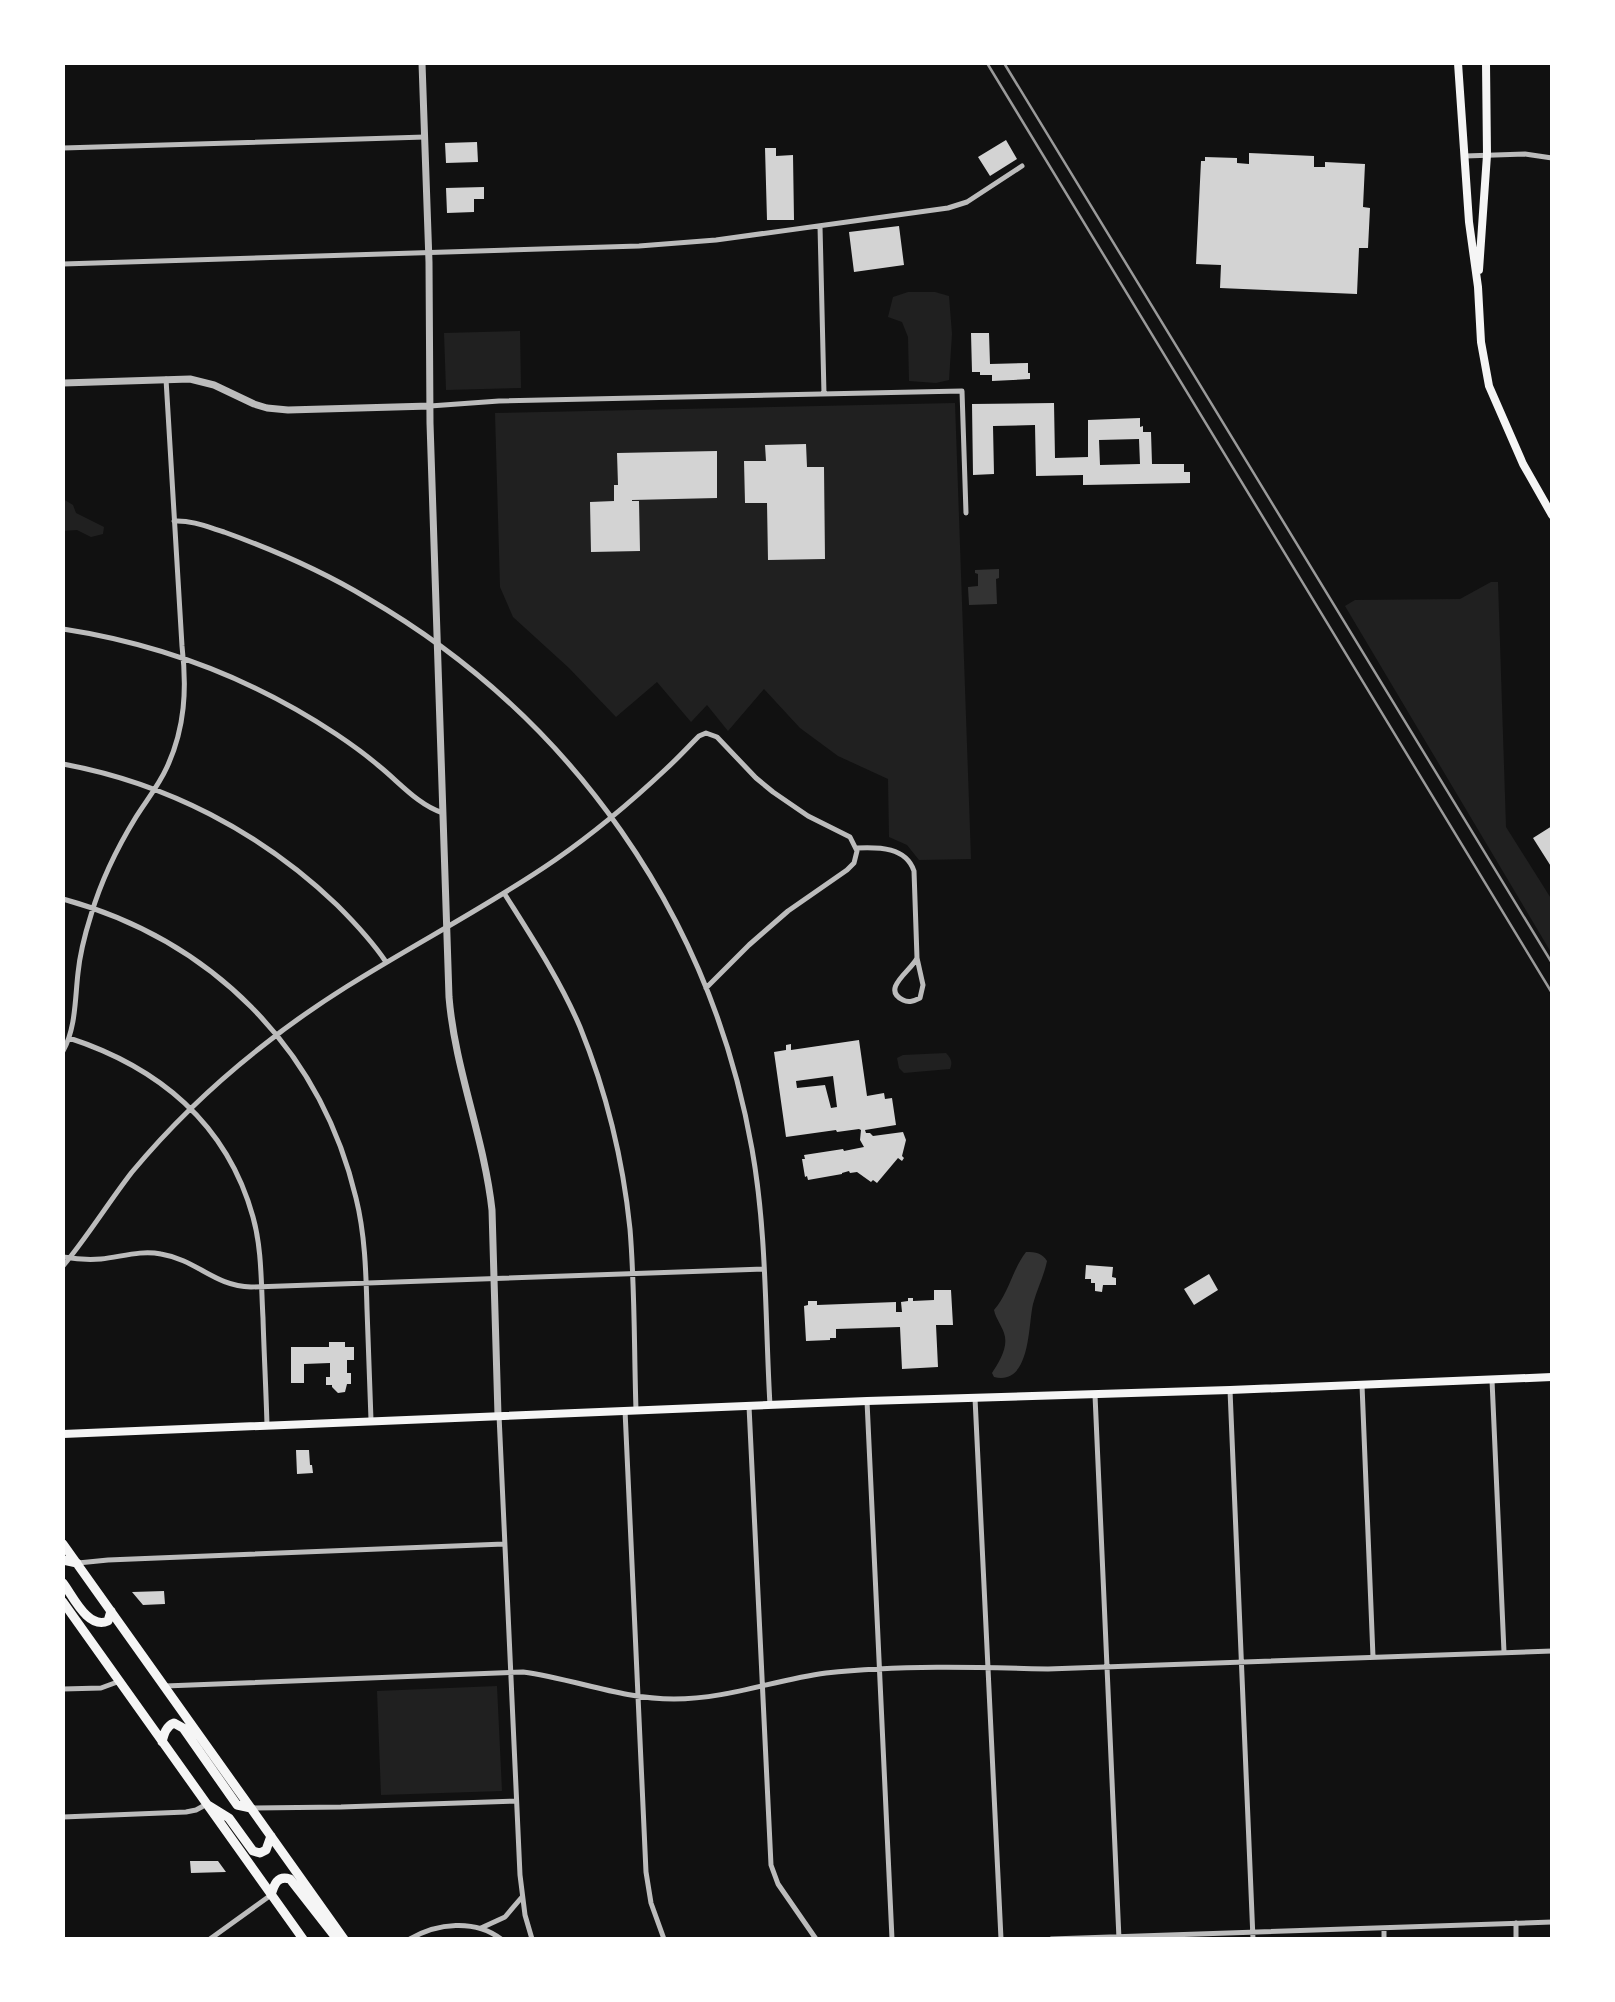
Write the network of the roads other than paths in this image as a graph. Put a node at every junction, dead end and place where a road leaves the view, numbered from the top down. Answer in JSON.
{"nodes":[{"id":1,"x":422,"y":63,"type":"edge"},
{"id":2,"x":1458,"y":63,"type":"edge"},
{"id":3,"x":1486,"y":63,"type":"edge"},
{"id":4,"x":425,"y":137,"type":"junction"},
{"id":5,"x":63,"y":148,"type":"edge"},
{"id":6,"x":1487,"y":155,"type":"junction"},
{"id":7,"x":1465,"y":156,"type":"junction"},
{"id":8,"x":1552,"y":158,"type":"edge"},
{"id":9,"x":1022,"y":166,"type":"dead end"},
{"id":10,"x":820,"y":226,"type":"junction"},
{"id":11,"x":429,"y":253,"type":"junction"},
{"id":12,"x":63,"y":264,"type":"edge"},
{"id":13,"x":1478,"y":287,"type":"junction"},
{"id":14,"x":166,"y":379,"type":"junction"},
{"id":15,"x":63,"y":383,"type":"edge"},
{"id":16,"x":824,"y":394,"type":"junction"},
{"id":17,"x":430,"y":407,"type":"junction"},
{"id":18,"x":966,"y":513,"type":"dead end"},
{"id":19,"x":1552,"y":515,"type":"edge"},
{"id":20,"x":174,"y":521,"type":"junction"},
{"id":21,"x":63,"y":629,"type":"edge"},
{"id":22,"x":438,"y":644,"type":"junction"},
{"id":23,"x":183,"y":658,"type":"junction"},
{"id":24,"x":63,"y":764,"type":"edge"},
{"id":25,"x":155,"y":788,"type":"junction"},
{"id":26,"x":443,"y":813,"type":"junction"},
{"id":27,"x":612,"y":817,"type":"junction"},
{"id":28,"x":856,"y":845,"type":"junction"},
{"id":29,"x":504,"y":893,"type":"junction"},
{"id":30,"x":63,"y":899,"type":"edge"},
{"id":31,"x":93,"y":908,"type":"junction"},
{"id":32,"x":446,"y":927,"type":"junction"},
{"id":33,"x":917,"y":958,"type":"junction"},
{"id":34,"x":386,"y":962,"type":"junction"},
{"id":35,"x":706,"y":988,"type":"junction"},
{"id":36,"x":277,"y":1035,"type":"junction"},
{"id":37,"x":69,"y":1038,"type":"junction"},
{"id":38,"x":63,"y":1051,"type":"edge"},
{"id":39,"x":190,"y":1109,"type":"junction"},
{"id":40,"x":66,"y":1258,"type":"edge"},
{"id":41,"x":63,"y":1266,"type":"edge"},
{"id":42,"x":764,"y":1269,"type":"junction"},
{"id":43,"x":632,"y":1273,"type":"junction"},
{"id":44,"x":493,"y":1278,"type":"junction"},
{"id":45,"x":366,"y":1283,"type":"junction"},
{"id":46,"x":262,"y":1287,"type":"junction"},
{"id":47,"x":1552,"y":1377,"type":"edge"},
{"id":48,"x":1492,"y":1380,"type":"junction"},
{"id":49,"x":1362,"y":1385,"type":"junction"},
{"id":50,"x":1230,"y":1390,"type":"junction"},
{"id":51,"x":1095,"y":1395,"type":"junction"},
{"id":52,"x":975,"y":1398,"type":"junction"},
{"id":53,"x":867,"y":1401,"type":"junction"},
{"id":54,"x":770,"y":1405,"type":"junction"},
{"id":55,"x":749,"y":1406,"type":"junction"},
{"id":56,"x":625,"y":1410,"type":"junction"},
{"id":57,"x":636,"y":1410,"type":"junction"},
{"id":58,"x":498,"y":1415,"type":"junction"},
{"id":59,"x":372,"y":1420,"type":"junction"},
{"id":60,"x":267,"y":1425,"type":"junction"},
{"id":61,"x":63,"y":1434,"type":"edge"},
{"id":62,"x":63,"y":1544,"type":"edge"},
{"id":63,"x":505,"y":1544,"type":"junction"},
{"id":64,"x":63,"y":1560,"type":"edge"},
{"id":65,"x":77,"y":1563,"type":"junction"},
{"id":66,"x":63,"y":1583,"type":"edge"},
{"id":67,"x":63,"y":1602,"type":"edge"},
{"id":68,"x":111,"y":1611,"type":"junction"},
{"id":69,"x":1552,"y":1651,"type":"edge"},
{"id":70,"x":1504,"y":1652,"type":"junction"},
{"id":71,"x":1373,"y":1657,"type":"junction"},
{"id":72,"x":1242,"y":1662,"type":"junction"},
{"id":73,"x":989,"y":1667,"type":"junction"},
{"id":74,"x":1107,"y":1668,"type":"junction"},
{"id":75,"x":880,"y":1670,"type":"junction"},
{"id":76,"x":510,"y":1673,"type":"junction"},
{"id":77,"x":120,"y":1681,"type":"junction"},
{"id":78,"x":164,"y":1686,"type":"junction"},
{"id":79,"x":762,"y":1687,"type":"junction"},
{"id":80,"x":63,"y":1689,"type":"edge"},
{"id":81,"x":638,"y":1697,"type":"junction"},
{"id":82,"x":162,"y":1741,"type":"junction"},
{"id":83,"x":516,"y":1801,"type":"junction"},
{"id":84,"x":207,"y":1804,"type":"junction"},
{"id":85,"x":251,"y":1808,"type":"junction"},
{"id":86,"x":63,"y":1817,"type":"edge"},
{"id":87,"x":271,"y":1836,"type":"junction"},
{"id":88,"x":271,"y":1895,"type":"junction"},
{"id":89,"x":522,"y":1897,"type":"junction"},
{"id":90,"x":1552,"y":1922,"type":"edge"},
{"id":91,"x":1516,"y":1923,"type":"junction"},
{"id":92,"x":481,"y":1928,"type":"junction"},
{"id":93,"x":1384,"y":1928,"type":"junction"},
{"id":94,"x":1253,"y":1936,"type":"edge"},
{"id":95,"x":1119,"y":1938,"type":"edge"},
{"id":96,"x":210,"y":1939,"type":"edge"},
{"id":97,"x":303,"y":1939,"type":"edge"},
{"id":98,"x":344,"y":1939,"type":"edge"},
{"id":99,"x":410,"y":1939,"type":"edge"},
{"id":100,"x":502,"y":1939,"type":"edge"},
{"id":101,"x":532,"y":1939,"type":"edge"},
{"id":102,"x":664,"y":1939,"type":"edge"},
{"id":103,"x":816,"y":1939,"type":"edge"},
{"id":104,"x":892,"y":1939,"type":"edge"},
{"id":105,"x":1001,"y":1939,"type":"edge"},
{"id":106,"x":1051,"y":1939,"type":"edge"},
{"id":107,"x":1384,"y":1939,"type":"edge"},
{"id":108,"x":1516,"y":1939,"type":"edge"}],
"edges":[{"from":1,"to":4,"type":"street"},
{"from":2,"to":7,"type":"main road"},
{"from":3,"to":6,"type":"main road"},
{"from":4,"to":5,"type":"street"},
{"from":4,"to":11,"type":"street"},
{"from":6,"to":7,"type":"street"},
{"from":6,"to":8,"type":"street"},
{"from":6,"to":13,"type":"main road"},
{"from":7,"to":13,"type":"main road"},
{"from":9,"to":10,"type":"street"},
{"from":10,"to":11,"type":"street"},
{"from":10,"to":16,"type":"street"},
{"from":11,"to":12,"type":"street"},
{"from":11,"to":17,"type":"street"},
{"from":13,"to":19,"type":"main road"},
{"from":14,"to":15,"type":"street"},
{"from":14,"to":17,"type":"street"},
{"from":14,"to":20,"type":"street"},
{"from":16,"to":17,"type":"street"},
{"from":16,"to":18,"type":"street"},
{"from":17,"to":22,"type":"street"},
{"from":20,"to":22,"type":"street"},
{"from":20,"to":23,"type":"street"},
{"from":21,"to":23,"type":"street"},
{"from":22,"to":26,"type":"street"},
{"from":22,"to":27,"type":"street"},
{"from":23,"to":25,"type":"street"},
{"from":23,"to":26,"type":"street"},
{"from":24,"to":25,"type":"street"},
{"from":25,"to":31,"type":"street"},
{"from":25,"to":34,"type":"street"},
{"from":26,"to":32,"type":"street"},
{"from":27,"to":28,"type":"street"},
{"from":27,"to":29,"type":"street"},
{"from":27,"to":35,"type":"street"},
{"from":28,"to":33,"type":"street"},
{"from":28,"to":35,"type":"street"},
{"from":29,"to":32,"type":"street"},
{"from":29,"to":43,"type":"street"},
{"from":30,"to":31,"type":"street"},
{"from":31,"to":36,"type":"street"},
{"from":31,"to":37,"type":"street"},
{"from":32,"to":34,"type":"street"},
{"from":32,"to":44,"type":"street"},
{"from":33,"to":33,"type":"street"},
{"from":34,"to":36,"type":"street"},
{"from":35,"to":42,"type":"street"},
{"from":36,"to":39,"type":"street"},
{"from":36,"to":45,"type":"street"},
{"from":37,"to":38,"type":"street"},
{"from":37,"to":39,"type":"street"},
{"from":39,"to":40,"type":"street"},
{"from":39,"to":46,"type":"street"},
{"from":40,"to":41,"type":"street"},
{"from":40,"to":46,"type":"street"},
{"from":42,"to":43,"type":"street"},
{"from":42,"to":54,"type":"street"},
{"from":43,"to":44,"type":"street"},
{"from":43,"to":57,"type":"street"},
{"from":44,"to":45,"type":"street"},
{"from":44,"to":58,"type":"street"},
{"from":45,"to":46,"type":"street"},
{"from":45,"to":59,"type":"street"},
{"from":46,"to":60,"type":"street"},
{"from":47,"to":48,"type":"main road"},
{"from":48,"to":49,"type":"main road"},
{"from":48,"to":70,"type":"street"},
{"from":49,"to":50,"type":"main road"},
{"from":49,"to":71,"type":"street"},
{"from":50,"to":51,"type":"main road"},
{"from":50,"to":72,"type":"street"},
{"from":51,"to":52,"type":"main road"},
{"from":51,"to":74,"type":"street"},
{"from":52,"to":53,"type":"main road"},
{"from":52,"to":73,"type":"street"},
{"from":53,"to":54,"type":"main road"},
{"from":53,"to":75,"type":"street"},
{"from":54,"to":55,"type":"main road"},
{"from":55,"to":57,"type":"main road"},
{"from":55,"to":79,"type":"street"},
{"from":56,"to":57,"type":"main road"},
{"from":56,"to":58,"type":"main road"},
{"from":56,"to":81,"type":"street"},
{"from":58,"to":59,"type":"main road"},
{"from":58,"to":63,"type":"street"},
{"from":59,"to":60,"type":"main road"},
{"from":60,"to":61,"type":"main road"},
{"from":62,"to":65,"type":"main road"},
{"from":63,"to":65,"type":"street"},
{"from":63,"to":76,"type":"street"},
{"from":64,"to":65,"type":"main road"},
{"from":65,"to":68,"type":"main road"},
{"from":66,"to":68,"type":"main road"},
{"from":67,"to":77,"type":"main road"},
{"from":68,"to":78,"type":"main road"},
{"from":69,"to":70,"type":"street"},
{"from":70,"to":71,"type":"street"},
{"from":71,"to":72,"type":"street"},
{"from":72,"to":74,"type":"street"},
{"from":72,"to":94,"type":"street"},
{"from":73,"to":74,"type":"street"},
{"from":73,"to":75,"type":"street"},
{"from":73,"to":105,"type":"street"},
{"from":74,"to":95,"type":"street"},
{"from":75,"to":79,"type":"street"},
{"from":75,"to":104,"type":"street"},
{"from":76,"to":78,"type":"street"},
{"from":76,"to":81,"type":"street"},
{"from":76,"to":83,"type":"street"},
{"from":77,"to":80,"type":"street"},
{"from":77,"to":82,"type":"main road"},
{"from":78,"to":85,"type":"main road"},
{"from":79,"to":81,"type":"street"},
{"from":79,"to":103,"type":"street"},
{"from":81,"to":102,"type":"street"},
{"from":82,"to":84,"type":"main road"},
{"from":82,"to":85,"type":"main road"},
{"from":83,"to":85,"type":"street"},
{"from":83,"to":89,"type":"street"},
{"from":84,"to":86,"type":"street"},
{"from":84,"to":87,"type":"main road"},
{"from":84,"to":88,"type":"main road"},
{"from":85,"to":87,"type":"main road"},
{"from":87,"to":98,"type":"main road"},
{"from":88,"to":96,"type":"street"},
{"from":88,"to":97,"type":"main road"},
{"from":88,"to":98,"type":"main road"},
{"from":89,"to":92,"type":"street"},
{"from":89,"to":101,"type":"street"},
{"from":90,"to":91,"type":"street"},
{"from":91,"to":93,"type":"street"},
{"from":91,"to":108,"type":"street"},
{"from":92,"to":99,"type":"street"},
{"from":92,"to":100,"type":"street"},
{"from":93,"to":94,"type":"street"},
{"from":93,"to":107,"type":"street"},
{"from":94,"to":95,"type":"street"},
{"from":95,"to":106,"type":"street"}]}
